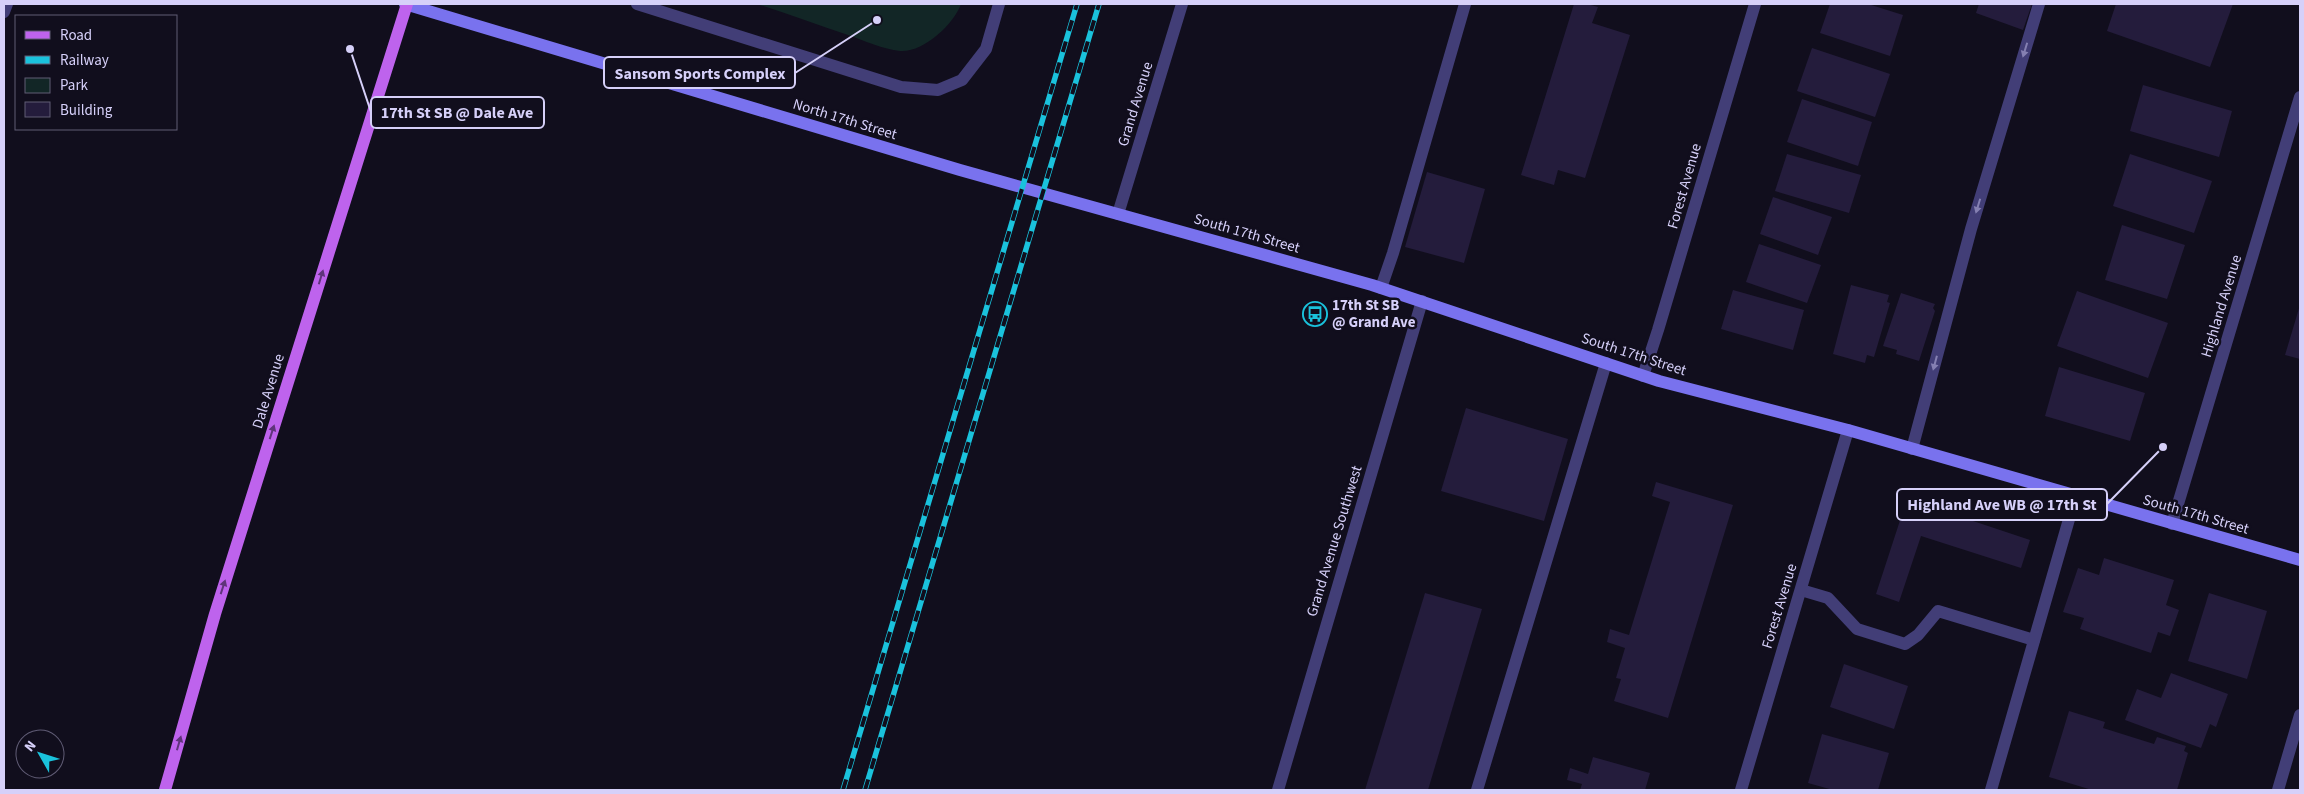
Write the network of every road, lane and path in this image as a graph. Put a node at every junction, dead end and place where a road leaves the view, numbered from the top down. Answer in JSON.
{"nodes":[{"id":1,"x":6,"y":4,"type":"edge"},
{"id":2,"x":406,"y":4,"type":"edge"},
{"id":3,"x":637,"y":4,"type":"edge"},
{"id":4,"x":999,"y":4,"type":"edge"},
{"id":5,"x":1182,"y":4,"type":"edge"},
{"id":6,"x":1465,"y":4,"type":"edge"},
{"id":7,"x":1755,"y":4,"type":"edge"},
{"id":8,"x":2039,"y":4,"type":"edge"},
{"id":9,"x":4,"y":12,"type":"edge"},
{"id":10,"x":2300,"y":97,"type":"edge"},
{"id":11,"x":960,"y":170,"type":"joint"},
{"id":12,"x":1118,"y":214,"type":"junction"},
{"id":13,"x":1381,"y":288,"type":"junction"},
{"id":14,"x":1422,"y":301,"type":"junction"},
{"id":15,"x":1606,"y":363,"type":"junction"},
{"id":16,"x":1643,"y":376,"type":"junction"},
{"id":17,"x":1848,"y":430,"type":"junction"},
{"id":18,"x":1912,"y":449,"type":"junction"},
{"id":19,"x":2076,"y":495,"type":"junction"},
{"id":20,"x":2172,"y":524,"type":"junction"},
{"id":21,"x":2300,"y":560,"type":"edge"},
{"id":22,"x":1800,"y":590,"type":"junction"},
{"id":23,"x":2034,"y":640,"type":"junction"},
{"id":24,"x":2300,"y":715,"type":"edge"},
{"id":25,"x":165,"y":790,"type":"edge"},
{"id":26,"x":1278,"y":790,"type":"edge"},
{"id":27,"x":1477,"y":790,"type":"edge"},
{"id":28,"x":1741,"y":790,"type":"edge"},
{"id":29,"x":1991,"y":790,"type":"edge"},
{"id":30,"x":2278,"y":790,"type":"edge"}],
"edges":[{"from":1,"to":9,"type":"street"},
{"from":2,"to":11,"type":"main road","name":"North 17th Street"},
{"from":25,"to":2,"type":"main road","name":"Dale Avenue","one_way":true},
{"from":3,"to":4,"type":"street"},
{"from":5,"to":12,"type":"street","name":"Grand Avenue"},
{"from":6,"to":13,"type":"street"},
{"from":7,"to":16,"type":"street","name":"Forest Avenue"},
{"from":8,"to":18,"type":"street","one_way":true},
{"from":10,"to":20,"type":"street","name":"Highland Avenue"},
{"from":11,"to":12,"type":"main road","name":"South 17th Street"},
{"from":12,"to":13,"type":"main road","name":"South 17th Street"},
{"from":13,"to":14,"type":"main road","name":"South 17th Street"},
{"from":14,"to":15,"type":"main road","name":"South 17th Street"},
{"from":14,"to":26,"type":"street","name":"Grand Avenue Southwest"},
{"from":15,"to":16,"type":"main road","name":"South 17th Street"},
{"from":15,"to":27,"type":"street"},
{"from":16,"to":17,"type":"main road","name":"South 17th Street"},
{"from":17,"to":18,"type":"main road","name":"South 17th Street"},
{"from":17,"to":22,"type":"street","name":"Forest Avenue"},
{"from":18,"to":19,"type":"main road","name":"South 17th Street"},
{"from":19,"to":20,"type":"main road","name":"South 17th Street"},
{"from":19,"to":23,"type":"street"},
{"from":20,"to":21,"type":"main road","name":"South 17th Street"},
{"from":22,"to":23,"type":"street"},
{"from":22,"to":28,"type":"street","name":"Forest Avenue"},
{"from":23,"to":29,"type":"street"},
{"from":24,"to":30,"type":"street"}]}
